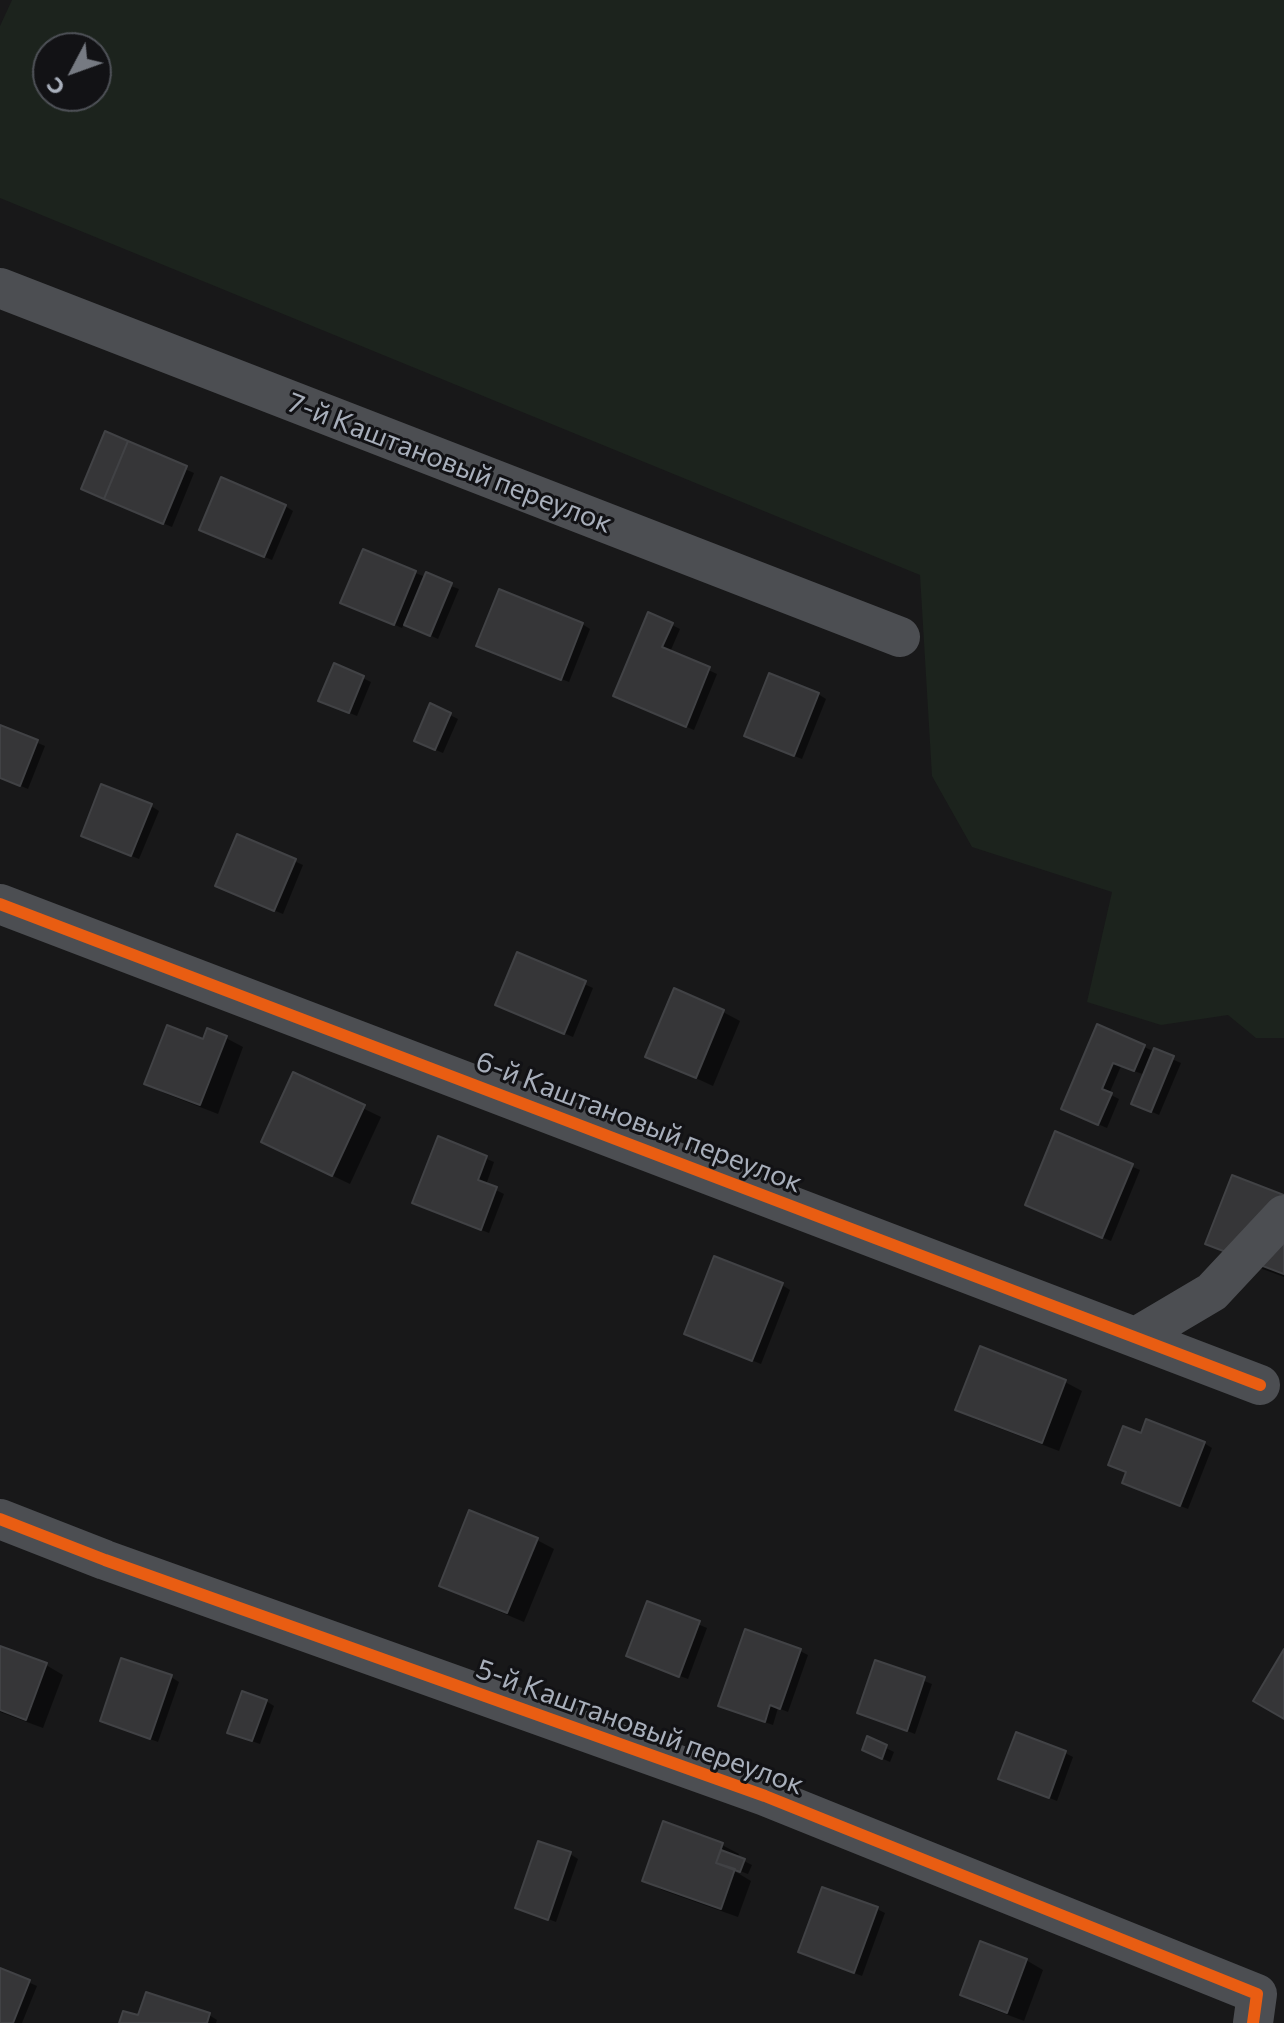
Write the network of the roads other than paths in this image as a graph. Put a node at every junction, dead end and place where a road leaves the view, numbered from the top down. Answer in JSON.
{"nodes":[{"id":1,"x":0,"y":288,"type":"edge"},
{"id":2,"x":900,"y":637,"type":"dead end"},
{"id":3,"x":0,"y":904,"type":"edge"},
{"id":4,"x":1284,"y":1215,"type":"edge"},
{"id":5,"x":1136,"y":1337,"type":"junction"},
{"id":6,"x":1260,"y":1385,"type":"dead end"},
{"id":7,"x":0,"y":1519,"type":"edge"},
{"id":8,"x":1255,"y":2009,"type":"edge"}],
"edges":[{"from":1,"to":2,"type":"street","name":"7-й Каштановый переулок"},
{"from":3,"to":5,"type":"street","name":"6-й Каштановый переулок"},
{"from":4,"to":5,"type":"street"},
{"from":5,"to":6,"type":"street","name":"6-й Каштановый переулок"},
{"from":7,"to":8,"type":"street","name":"5-й Каштановый переулок"}]}
